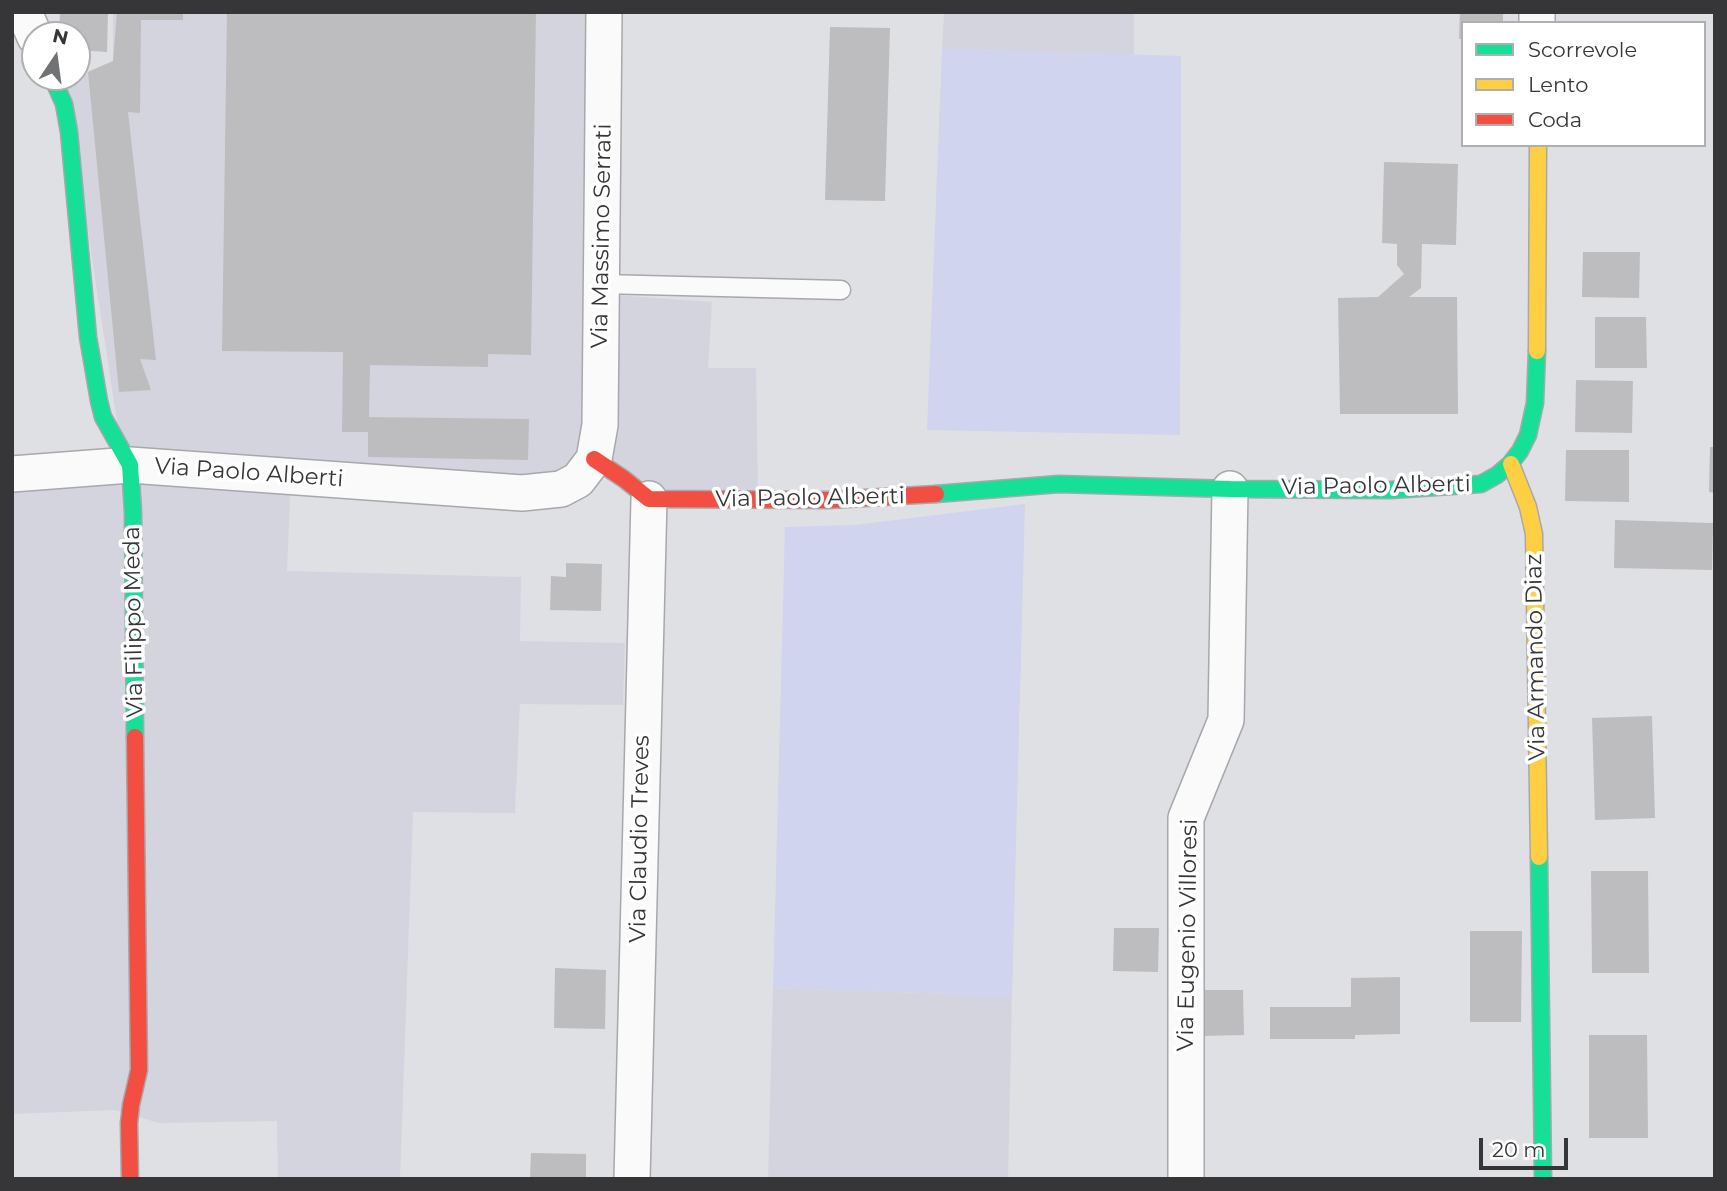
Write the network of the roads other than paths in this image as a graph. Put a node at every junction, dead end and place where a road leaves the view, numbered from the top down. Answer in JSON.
{"nodes":[{"id":1,"x":604,"y":12,"type":"edge"},
{"id":2,"x":58,"y":91,"type":"edge"},
{"id":3,"x":1538,"y":147,"type":"edge"},
{"id":4,"x":602,"y":284,"type":"junction"},
{"id":5,"x":841,"y":290,"type":"dead end"},
{"id":6,"x":594,"y":459,"type":"junction"},
{"id":7,"x":1511,"y":464,"type":"junction"},
{"id":8,"x":130,"y":465,"type":"junction"},
{"id":9,"x":12,"y":474,"type":"edge"},
{"id":10,"x":1230,"y":489,"type":"junction"},
{"id":11,"x":649,"y":499,"type":"junction"},
{"id":12,"x":130,"y":1179,"type":"edge"},
{"id":13,"x":632,"y":1179,"type":"edge"},
{"id":14,"x":1186,"y":1179,"type":"edge"},
{"id":15,"x":1543,"y":1179,"type":"edge"}],
"edges":[{"from":1,"to":4,"type":"street","name":"Via Massimo Serrati"},
{"from":2,"to":8,"type":"street","name":"Via Filippo Meda"},
{"from":3,"to":7,"type":"street"},
{"from":4,"to":5,"type":"lane"},
{"from":4,"to":6,"type":"street","name":"Via Massimo Serrati"},
{"from":6,"to":8,"type":"street","name":"Via Paolo Alberti"},
{"from":6,"to":11,"type":"street"},
{"from":7,"to":10,"type":"street","name":"Via Paolo Alberti"},
{"from":7,"to":15,"type":"street","name":"Via Armando Diaz"},
{"from":8,"to":9,"type":"street","name":"Via Paolo Alberti"},
{"from":8,"to":12,"type":"street","name":"Via Filippo Meda"},
{"from":10,"to":11,"type":"street","name":"Via Paolo Alberti"},
{"from":10,"to":14,"type":"street","name":"Via Eugenio Villoresi"},
{"from":11,"to":13,"type":"street","name":"Via Claudio Treves"}]}
